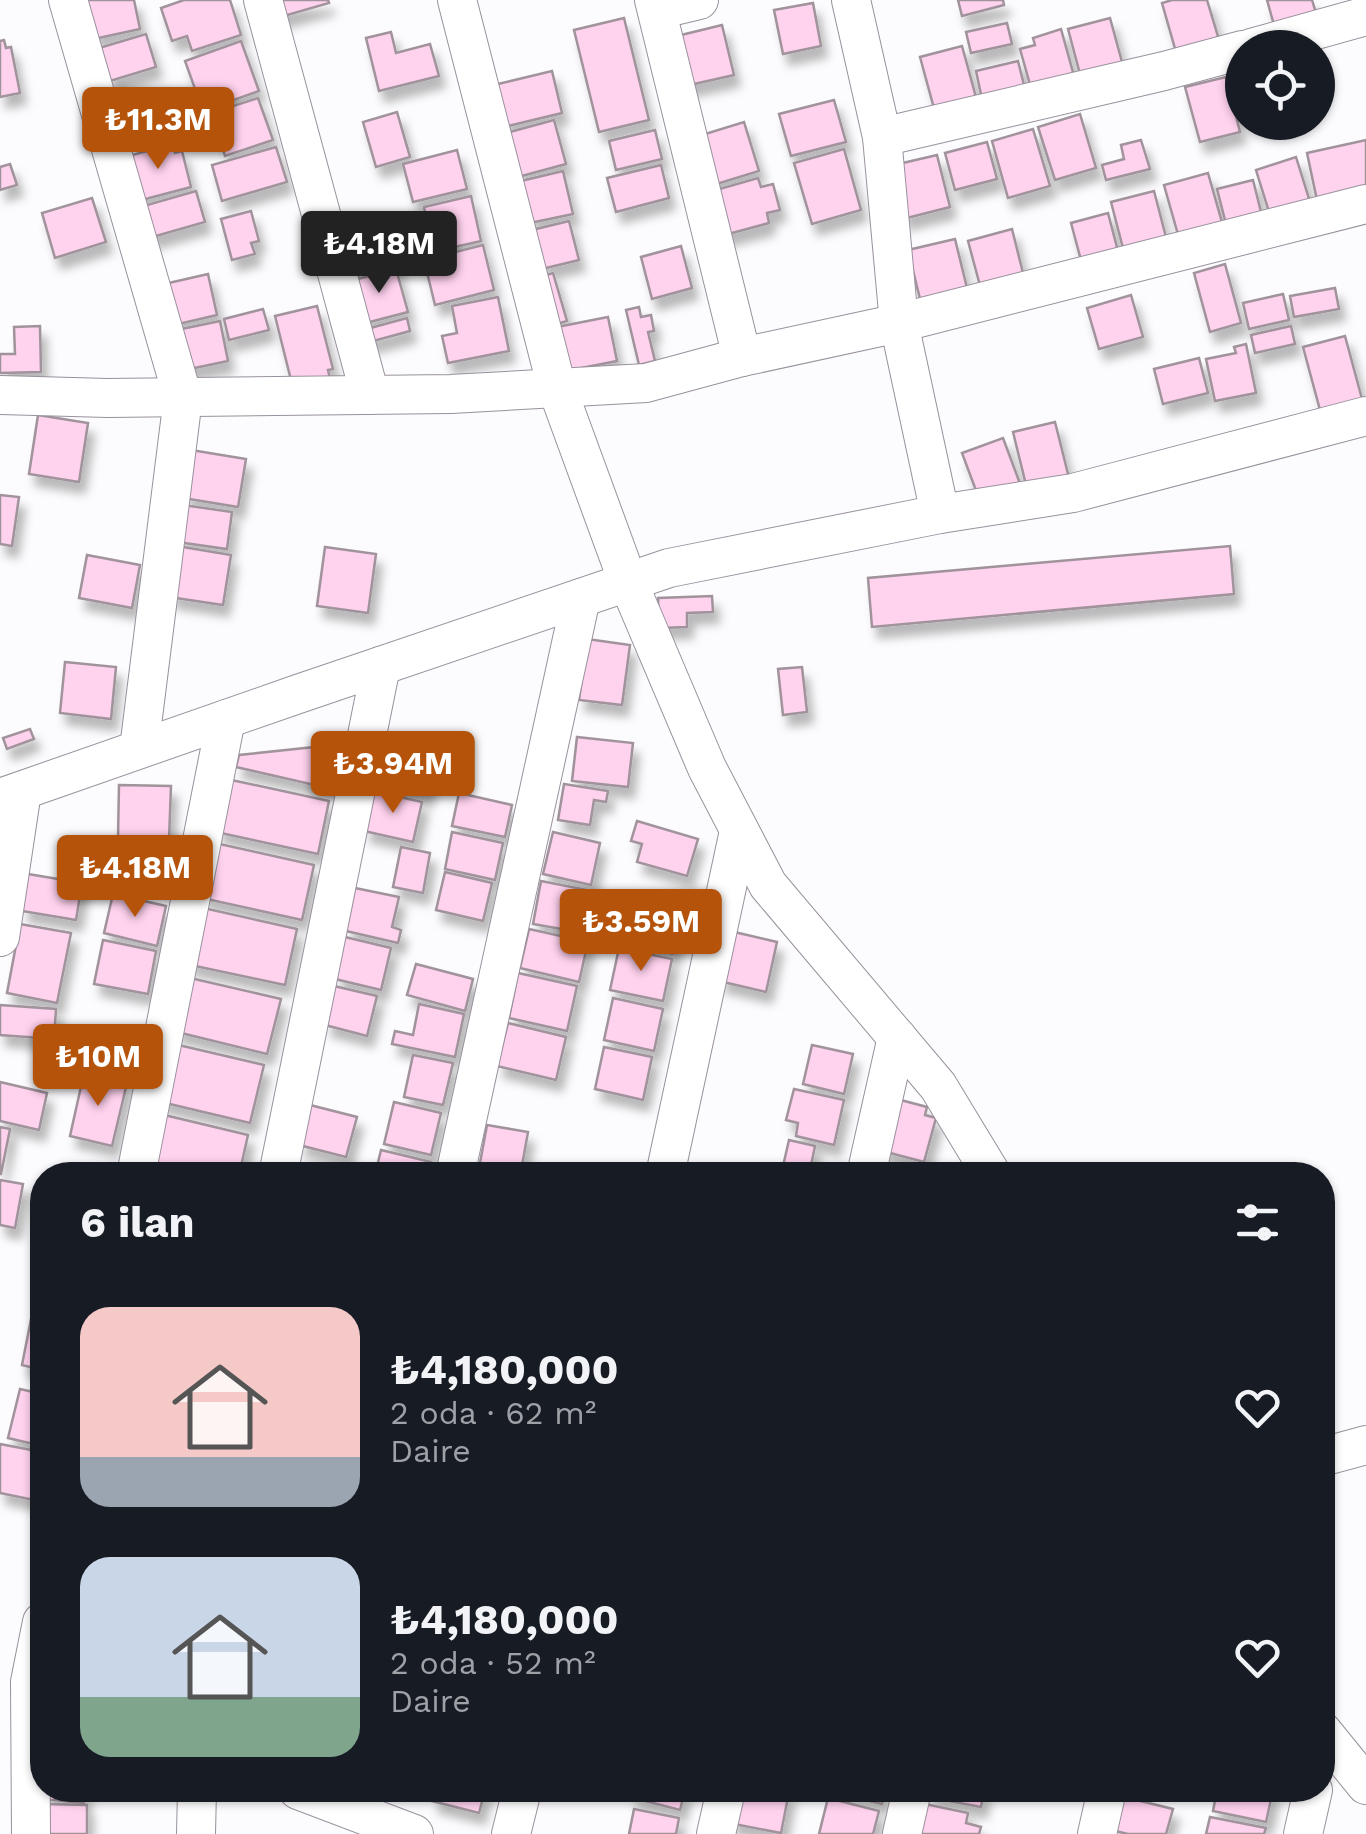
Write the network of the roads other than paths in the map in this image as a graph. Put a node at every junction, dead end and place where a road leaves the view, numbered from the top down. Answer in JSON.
{"nodes":[{"id":1,"x":68,"y":0,"type":"edge"},
{"id":2,"x":263,"y":0,"type":"edge"},
{"id":3,"x":457,"y":0,"type":"edge"},
{"id":4,"x":698,"y":0,"type":"edge"},
{"id":5,"x":852,"y":0,"type":"edge"},
{"id":6,"x":655,"y":5,"type":"edge"},
{"id":7,"x":1366,"y":16,"type":"edge"},
{"id":8,"x":1316,"y":30,"type":"edge"},
{"id":9,"x":1225,"y":55,"type":"edge"},
{"id":10,"x":882,"y":136,"type":"junction"},
{"id":11,"x":1366,"y":204,"type":"edge"},
{"id":12,"x":899,"y":324,"type":"junction"},
{"id":13,"x":742,"y":357,"type":"junction"},
{"id":14,"x":557,"y":388,"type":"junction"},
{"id":15,"x":0,"y":394,"type":"edge"},
{"id":16,"x":370,"y":395,"type":"junction"},
{"id":17,"x":182,"y":398,"type":"junction"},
{"id":18,"x":1366,"y":416,"type":"edge"},
{"id":19,"x":940,"y":514,"type":"junction"},
{"id":20,"x":628,"y":582,"type":"junction"},
{"id":21,"x":581,"y":598,"type":"junction"},
{"id":22,"x":380,"y":666,"type":"junction"},
{"id":23,"x":226,"y":720,"type":"junction"},
{"id":24,"x":140,"y":749,"type":"junction"},
{"id":25,"x":11,"y":795,"type":"edge"},
{"id":26,"x":740,"y":830,"type":"junction"},
{"id":27,"x":0,"y":936,"type":"edge"},
{"id":28,"x":897,"y":1037,"type":"junction"},
{"id":29,"x":139,"y":1162,"type":"edge"},
{"id":30,"x":281,"y":1162,"type":"edge"},
{"id":31,"x":459,"y":1162,"type":"edge"},
{"id":32,"x":668,"y":1162,"type":"edge"},
{"id":33,"x":869,"y":1162,"type":"edge"},
{"id":34,"x":984,"y":1162,"type":"edge"},
{"id":35,"x":1366,"y":1445,"type":"edge"},
{"id":36,"x":1335,"y":1454,"type":"edge"},
{"id":37,"x":24,"y":1680,"type":"edge"},
{"id":38,"x":1335,"y":1751,"type":"edge"},
{"id":39,"x":1366,"y":1785,"type":"edge"},
{"id":40,"x":197,"y":1802,"type":"edge"},
{"id":41,"x":336,"y":1802,"type":"edge"},
{"id":42,"x":519,"y":1802,"type":"edge"},
{"id":43,"x":723,"y":1802,"type":"edge"},
{"id":44,"x":909,"y":1802,"type":"edge"},
{"id":45,"x":1104,"y":1802,"type":"edge"},
{"id":46,"x":1310,"y":1802,"type":"edge"},
{"id":47,"x":31,"y":1834,"type":"edge"},
{"id":48,"x":196,"y":1834,"type":"edge"},
{"id":49,"x":414,"y":1834,"type":"edge"},
{"id":50,"x":512,"y":1834,"type":"edge"},
{"id":51,"x":716,"y":1834,"type":"edge"},
{"id":52,"x":902,"y":1834,"type":"edge"},
{"id":53,"x":1097,"y":1834,"type":"edge"},
{"id":54,"x":1302,"y":1834,"type":"edge"}],
"edges":[{"from":1,"to":17,"type":"street"},
{"from":2,"to":16,"type":"street"},
{"from":3,"to":14,"type":"street"},
{"from":4,"to":6,"type":"street"},
{"from":5,"to":10,"type":"street"},
{"from":6,"to":13,"type":"street"},
{"from":7,"to":8,"type":"street"},
{"from":9,"to":10,"type":"street"},
{"from":10,"to":12,"type":"street"},
{"from":11,"to":12,"type":"street"},
{"from":12,"to":13,"type":"street"},
{"from":12,"to":19,"type":"street"},
{"from":13,"to":14,"type":"street"},
{"from":14,"to":16,"type":"street"},
{"from":14,"to":20,"type":"street"},
{"from":15,"to":17,"type":"street"},
{"from":16,"to":17,"type":"street"},
{"from":17,"to":24,"type":"street"},
{"from":18,"to":19,"type":"street"},
{"from":19,"to":20,"type":"street"},
{"from":20,"to":21,"type":"street"},
{"from":20,"to":26,"type":"street"},
{"from":21,"to":22,"type":"street"},
{"from":21,"to":31,"type":"street"},
{"from":22,"to":23,"type":"street"},
{"from":22,"to":30,"type":"street"},
{"from":23,"to":24,"type":"street"},
{"from":23,"to":29,"type":"street"},
{"from":24,"to":25,"type":"street"},
{"from":25,"to":27,"type":"street"},
{"from":26,"to":28,"type":"street"},
{"from":26,"to":32,"type":"street"},
{"from":28,"to":33,"type":"street"},
{"from":28,"to":34,"type":"street"},
{"from":35,"to":36,"type":"street"},
{"from":37,"to":47,"type":"street"},
{"from":38,"to":39,"type":"street"},
{"from":40,"to":48,"type":"street"},
{"from":41,"to":49,"type":"street"},
{"from":42,"to":50,"type":"street"},
{"from":43,"to":51,"type":"street"},
{"from":44,"to":52,"type":"street"},
{"from":45,"to":53,"type":"street"},
{"from":46,"to":54,"type":"street"}]}
